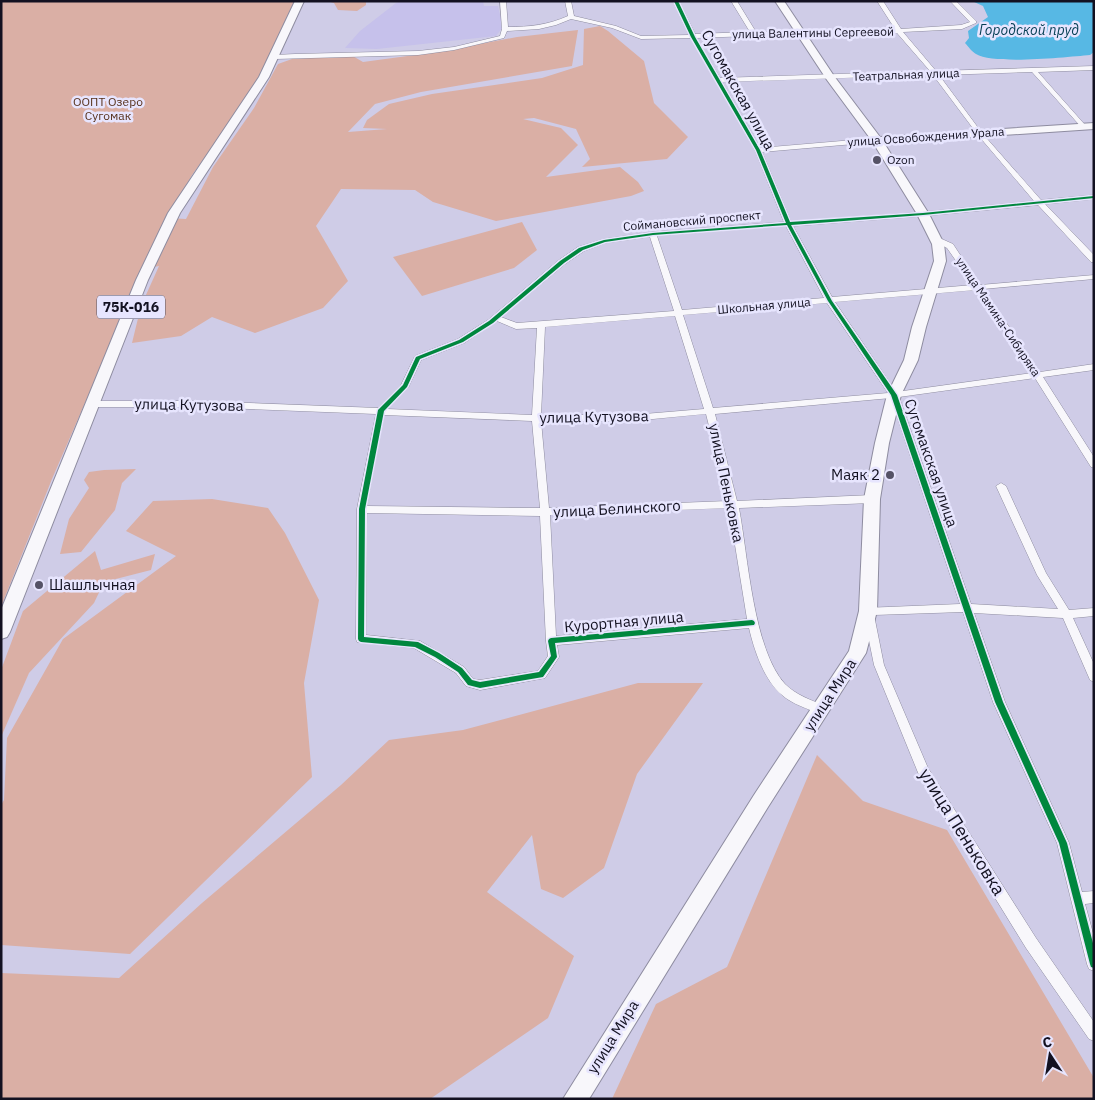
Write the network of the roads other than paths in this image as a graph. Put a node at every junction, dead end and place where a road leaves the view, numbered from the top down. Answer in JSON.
{"nodes":[{"id":1,"x":300,"y":1,"type":"edge"},
{"id":2,"x":503,"y":1,"type":"edge"},
{"id":3,"x":568,"y":1,"type":"edge"},
{"id":4,"x":676,"y":1,"type":"edge"},
{"id":5,"x":734,"y":1,"type":"edge"},
{"id":6,"x":779,"y":1,"type":"edge"},
{"id":7,"x":880,"y":1,"type":"edge"},
{"id":8,"x":953,"y":1,"type":"edge"},
{"id":9,"x":571,"y":17,"type":"junction"},
{"id":10,"x":505,"y":29,"type":"junction"},
{"id":11,"x":899,"y":31,"type":"junction"},
{"id":12,"x":801,"y":32,"type":"junction"},
{"id":13,"x":754,"y":34,"type":"junction"},
{"id":14,"x":693,"y":37,"type":"junction"},
{"id":15,"x":275,"y":57,"type":"junction"},
{"id":16,"x":1094,"y":68,"type":"edge"},
{"id":17,"x":1034,"y":71,"type":"junction"},
{"id":18,"x":935,"y":74,"type":"junction"},
{"id":19,"x":830,"y":78,"type":"junction"},
{"id":20,"x":718,"y":80,"type":"junction"},
{"id":21,"x":1089,"y":126,"type":"edge"},
{"id":22,"x":980,"y":134,"type":"junction"},
{"id":23,"x":876,"y":140,"type":"junction"},
{"id":24,"x":758,"y":150,"type":"junction"},
{"id":25,"x":1094,"y":197,"type":"edge"},
{"id":26,"x":1040,"y":203,"type":"junction"},
{"id":27,"x":923,"y":214,"type":"junction"},
{"id":28,"x":788,"y":223,"type":"junction"},
{"id":29,"x":653,"y":234,"type":"junction"},
{"id":30,"x":935,"y":238,"type":"junction"},
{"id":31,"x":1094,"y":260,"type":"edge"},
{"id":32,"x":1094,"y":278,"type":"edge"},
{"id":33,"x":979,"y":289,"type":"junction"},
{"id":34,"x":930,"y":291,"type":"junction"},
{"id":35,"x":830,"y":301,"type":"junction"},
{"id":36,"x":678,"y":313,"type":"junction"},
{"id":37,"x":496,"y":318,"type":"junction"},
{"id":38,"x":541,"y":325,"type":"junction"},
{"id":39,"x":1094,"y":367,"type":"edge"},
{"id":40,"x":1038,"y":376,"type":"junction"},
{"id":41,"x":894,"y":395,"type":"junction"},
{"id":42,"x":91,"y":404,"type":"junction"},
{"id":43,"x":381,"y":410,"type":"junction"},
{"id":44,"x":710,"y":410,"type":"junction"},
{"id":45,"x":536,"y":418,"type":"junction"},
{"id":46,"x":1094,"y":465,"type":"edge"},
{"id":47,"x":1001,"y":486,"type":"dead end"},
{"id":48,"x":872,"y":498,"type":"junction"},
{"id":49,"x":734,"y":504,"type":"junction"},
{"id":50,"x":362,"y":510,"type":"junction"},
{"id":51,"x":545,"y":512,"type":"junction"},
{"id":52,"x":968,"y":608,"type":"junction"},
{"id":53,"x":868,"y":611,"type":"junction"},
{"id":54,"x":1094,"y":612,"type":"edge"},
{"id":55,"x":1066,"y":614,"type":"junction"},
{"id":56,"x":752,"y":623,"type":"junction"},
{"id":57,"x":1,"y":632,"type":"edge"},
{"id":58,"x":551,"y":641,"type":"junction"},
{"id":59,"x":1094,"y":677,"type":"edge"},
{"id":60,"x":821,"y":709,"type":"junction"},
{"id":61,"x":1094,"y":896,"type":"edge"},
{"id":62,"x":1077,"y":899,"type":"junction"},
{"id":63,"x":1094,"y":964,"type":"edge"},
{"id":64,"x":1094,"y":1034,"type":"edge"},
{"id":65,"x":574,"y":1099,"type":"edge"}],
"edges":[{"from":1,"to":15,"type":"main road","number":"75К-016"},
{"from":2,"to":10,"type":"street"},
{"from":3,"to":9,"type":"street"},
{"from":4,"to":14,"type":"street","name":"Сугомакская улица"},
{"from":5,"to":13,"type":"street"},
{"from":6,"to":12,"type":"main road","name":"улица Мамина-Сибиряка"},
{"from":7,"to":11,"type":"street"},
{"from":8,"to":11,"type":"street","name":"улица Валентины Сергеевой"},
{"from":9,"to":10,"type":"street"},
{"from":9,"to":14,"type":"street","name":"улица Валентины Сергеевой"},
{"from":10,"to":15,"type":"street"},
{"from":11,"to":12,"type":"street","name":"улица Валентины Сергеевой"},
{"from":11,"to":18,"type":"street"},
{"from":12,"to":13,"type":"street","name":"улица Валентины Сергеевой"},
{"from":12,"to":19,"type":"main road","name":"улица Мамина-Сибиряка"},
{"from":13,"to":14,"type":"street","name":"улица Валентины Сергеевой"},
{"from":14,"to":20,"type":"street","name":"Сугомакская улица"},
{"from":15,"to":42,"type":"main road","number":"75К-016"},
{"from":16,"to":17,"type":"street","name":"Театральная улица"},
{"from":17,"to":18,"type":"street","name":"Театральная улица"},
{"from":17,"to":21,"type":"street"},
{"from":18,"to":19,"type":"street","name":"Театральная улица"},
{"from":18,"to":22,"type":"street"},
{"from":19,"to":20,"type":"street","name":"Театральная улица"},
{"from":19,"to":23,"type":"main road","name":"улица Мамина-Сибиряка"},
{"from":20,"to":24,"type":"street","name":"Сугомакская улица"},
{"from":21,"to":22,"type":"main road","name":"улица Освобождения Урала"},
{"from":22,"to":23,"type":"main road","name":"улица Освобождения Урала"},
{"from":22,"to":26,"type":"street"},
{"from":23,"to":24,"type":"street","name":"улица Освобождения Урала"},
{"from":23,"to":27,"type":"main road","name":"улица Мамина-Сибиряка"},
{"from":24,"to":28,"type":"street","name":"Сугомакская улица"},
{"from":25,"to":26,"type":"street","name":"Соймановский проспект"},
{"from":26,"to":27,"type":"street","name":"Соймановский проспект"},
{"from":26,"to":31,"type":"street"},
{"from":27,"to":28,"type":"street","name":"Соймановский проспект"},
{"from":27,"to":30,"type":"main road","name":"улица Мамина-Сибиряка"},
{"from":28,"to":29,"type":"street","name":"Соймановский проспект"},
{"from":28,"to":35,"type":"street","name":"Сугомакская улица"},
{"from":29,"to":36,"type":"street","name":"улица Пеньковка"},
{"from":29,"to":37,"type":"street","name":"Соймановский проспект"},
{"from":30,"to":33,"type":"street","name":"улица Мамина-Сибиряка"},
{"from":30,"to":34,"type":"main road","name":"улица Мира"},
{"from":32,"to":33,"type":"street","name":"Школьная улица"},
{"from":33,"to":34,"type":"street","name":"Школьная улица"},
{"from":33,"to":40,"type":"street","name":"улица Мамина-Сибиряка"},
{"from":34,"to":35,"type":"street","name":"Школьная улица"},
{"from":34,"to":41,"type":"main road","name":"улица Мира"},
{"from":35,"to":36,"type":"street","name":"Школьная улица"},
{"from":35,"to":41,"type":"street","name":"Сугомакская улица"},
{"from":36,"to":38,"type":"street","name":"Школьная улица"},
{"from":36,"to":44,"type":"street","name":"улица Пеньковка"},
{"from":37,"to":38,"type":"street","name":"Школьная улица"},
{"from":37,"to":43,"type":"street","name":"Соймановский проспект"},
{"from":38,"to":45,"type":"street"},
{"from":39,"to":40,"type":"street","name":"улица Кутузова"},
{"from":40,"to":41,"type":"street","name":"улица Кутузова"},
{"from":40,"to":46,"type":"street","name":"улица Мамина-Сибиряка"},
{"from":41,"to":44,"type":"street","name":"улица Кутузова"},
{"from":41,"to":48,"type":"main road","name":"улица Мира"},
{"from":41,"to":52,"type":"street","name":"Сугомакская улица"},
{"from":42,"to":43,"type":"street","name":"улица Кутузова"},
{"from":42,"to":57,"type":"main road","number":"75К-016"},
{"from":43,"to":45,"type":"street","name":"улица Кутузова"},
{"from":43,"to":50,"type":"street"},
{"from":44,"to":45,"type":"street","name":"улица Кутузова"},
{"from":44,"to":49,"type":"street","name":"улица Пеньковка"},
{"from":45,"to":51,"type":"street"},
{"from":47,"to":55,"type":"street"},
{"from":48,"to":49,"type":"street","name":"улица Белинского"},
{"from":48,"to":53,"type":"main road","name":"улица Мира"},
{"from":49,"to":51,"type":"street","name":"улица Белинского"},
{"from":49,"to":56,"type":"street","name":"улица Пеньковка"},
{"from":50,"to":51,"type":"street","name":"улица Белинского"},
{"from":50,"to":58,"type":"street","name":"Курортная улица"},
{"from":51,"to":58,"type":"street"},
{"from":52,"to":53,"type":"street"},
{"from":52,"to":55,"type":"street"},
{"from":52,"to":62,"type":"street","name":"Сугомакская улица"},
{"from":53,"to":60,"type":"main road","name":"улица Мира"},
{"from":53,"to":64,"type":"street","name":"улица Пеньковка"},
{"from":54,"to":55,"type":"street"},
{"from":55,"to":59,"type":"street"},
{"from":56,"to":58,"type":"street","name":"Курортная улица"},
{"from":56,"to":60,"type":"street","name":"улица Пеньковка"},
{"from":60,"to":65,"type":"main road","name":"улица Мира"},
{"from":61,"to":62,"type":"street"},
{"from":62,"to":63,"type":"street","name":"Сугомакская улица"}]}
